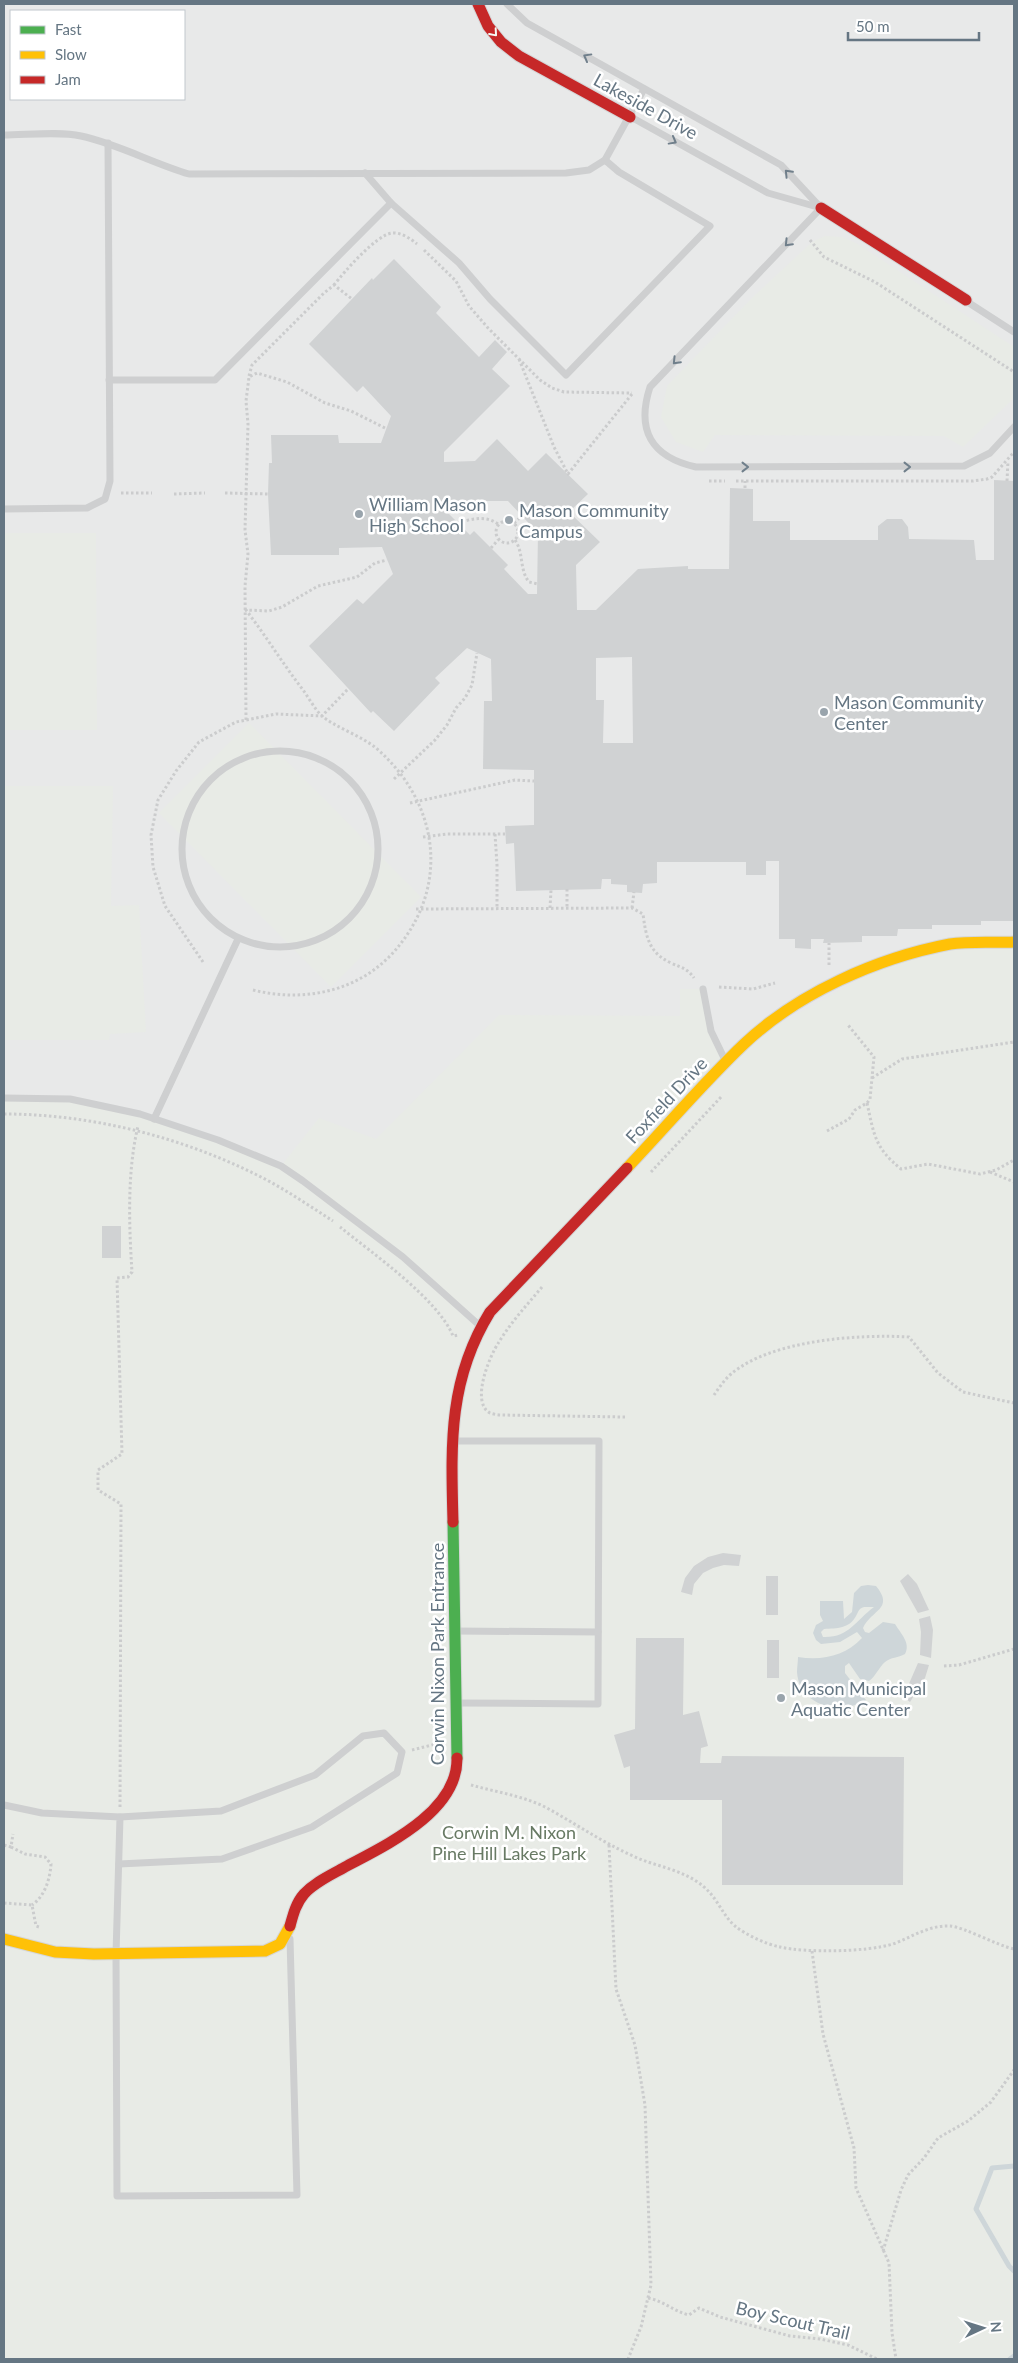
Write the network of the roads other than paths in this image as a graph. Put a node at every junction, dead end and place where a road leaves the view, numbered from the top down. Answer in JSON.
{"nodes":[{"id":1,"x":478,"y":4,"type":"edge"},
{"id":2,"x":507,"y":4,"type":"edge"},
{"id":3,"x":644,"y":89,"type":"junction"},
{"id":4,"x":630,"y":117,"type":"junction"},
{"id":5,"x":4,"y":135,"type":"edge"},
{"id":6,"x":108,"y":143,"type":"junction"},
{"id":7,"x":605,"y":160,"type":"junction"},
{"id":8,"x":365,"y":174,"type":"junction"},
{"id":9,"x":391,"y":203,"type":"junction"},
{"id":10,"x":821,"y":208,"type":"junction"},
{"id":11,"x":966,"y":300,"type":"joint"},
{"id":12,"x":1014,"y":332,"type":"edge"},
{"id":13,"x":109,"y":380,"type":"junction"},
{"id":14,"x":1014,"y":427,"type":"edge"},
{"id":15,"x":4,"y":509,"type":"edge"},
{"id":16,"x":238,"y":939,"type":"junction"},
{"id":17,"x":1014,"y":942,"type":"edge"},
{"id":18,"x":703,"y":989,"type":"dead end"},
{"id":19,"x":726,"y":1062,"type":"junction"},
{"id":20,"x":4,"y":1098,"type":"edge"},
{"id":21,"x":154,"y":1119,"type":"junction"},
{"id":22,"x":480,"y":1326,"type":"junction"},
{"id":23,"x":453,"y":1419,"type":"joint"},
{"id":24,"x":451,"y":1442,"type":"junction"},
{"id":25,"x":456,"y":1631,"type":"junction"},
{"id":26,"x":598,"y":1632,"type":"junction"},
{"id":27,"x":457,"y":1703,"type":"junction"},
{"id":28,"x":4,"y":1805,"type":"edge"},
{"id":29,"x":120,"y":1817,"type":"junction"},
{"id":30,"x":119,"y":1864,"type":"junction"},
{"id":31,"x":289,"y":1930,"type":"junction"},
{"id":32,"x":4,"y":1939,"type":"edge"},
{"id":33,"x":116,"y":1954,"type":"junction"}],
"edges":[{"from":1,"to":4,"type":"street","name":"Lakeside Drive","one_way":true},
{"from":3,"to":2,"type":"lane","name":"Lakeside Drive","one_way":true},
{"from":3,"to":4,"type":"lane"},
{"from":10,"to":3,"type":"lane","name":"Lakeside Drive","one_way":true},
{"from":4,"to":7,"type":"lane"},
{"from":4,"to":10,"type":"lane","name":"Lakeside Drive","one_way":true},
{"from":5,"to":6,"type":"lane"},
{"from":6,"to":8,"type":"lane"},
{"from":6,"to":13,"type":"lane"},
{"from":7,"to":8,"type":"lane"},
{"from":7,"to":9,"type":"lane"},
{"from":8,"to":9,"type":"lane"},
{"from":9,"to":13,"type":"lane"},
{"from":10,"to":11,"type":"street","name":"Lakeside Drive"},
{"from":10,"to":14,"type":"lane","one_way":true},
{"from":11,"to":12,"type":"lane","name":"Lakeside Drive"},
{"from":13,"to":15,"type":"lane"},
{"from":16,"to":16,"type":"lane"},
{"from":16,"to":21,"type":"lane"},
{"from":17,"to":19,"type":"street","name":"Foxfield Drive"},
{"from":18,"to":19,"type":"lane"},
{"from":19,"to":22,"type":"street","name":"Foxfield Drive"},
{"from":20,"to":21,"type":"lane"},
{"from":21,"to":22,"type":"lane"},
{"from":22,"to":23,"type":"street","name":"Foxfield Drive"},
{"from":23,"to":24,"type":"street","name":"Corwin Nixon Park Entrance"},
{"from":24,"to":25,"type":"street","name":"Corwin Nixon Park Entrance"},
{"from":24,"to":26,"type":"lane"},
{"from":25,"to":26,"type":"lane"},
{"from":25,"to":27,"type":"street","name":"Corwin Nixon Park Entrance"},
{"from":26,"to":27,"type":"lane"},
{"from":27,"to":31,"type":"street","name":"Corwin Nixon Park Entrance"},
{"from":28,"to":29,"type":"lane"},
{"from":29,"to":30,"type":"lane"},
{"from":29,"to":30,"type":"lane"},
{"from":30,"to":33,"type":"lane"},
{"from":31,"to":33,"type":"street","name":"Corwin Nixon Park Entrance"},
{"from":31,"to":33,"type":"lane"},
{"from":32,"to":33,"type":"street","name":"Corwin Nixon Park Entrance"}]}
